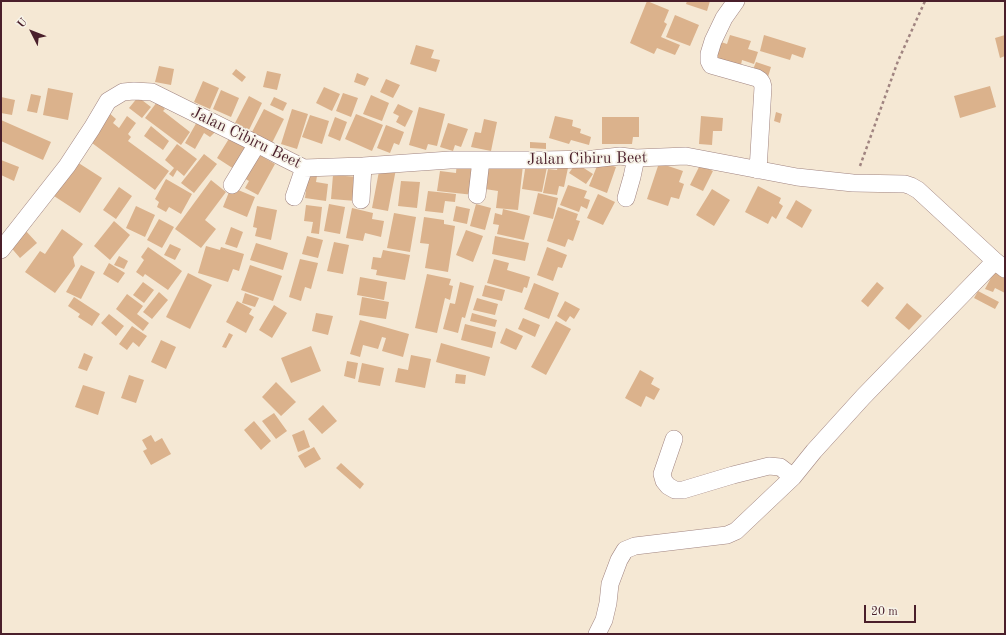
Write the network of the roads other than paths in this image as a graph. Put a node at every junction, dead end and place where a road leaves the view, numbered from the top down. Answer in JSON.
{"nodes":[{"id":1,"x":736,"y":1,"type":"edge"},
{"id":2,"x":257,"y":144,"type":"junction"},
{"id":3,"x":636,"y":158,"type":"junction"},
{"id":4,"x":481,"y":160,"type":"junction"},
{"id":5,"x":363,"y":166,"type":"junction"},
{"id":6,"x":304,"y":168,"type":"junction"},
{"id":7,"x":758,"y":170,"type":"junction"},
{"id":8,"x":232,"y":185,"type":"dead end"},
{"id":9,"x":477,"y":195,"type":"dead end"},
{"id":10,"x":294,"y":197,"type":"dead end"},
{"id":11,"x":626,"y":198,"type":"dead end"},
{"id":12,"x":361,"y":200,"type":"dead end"},
{"id":13,"x":2,"y":250,"type":"edge"},
{"id":14,"x":1000,"y":265,"type":"edge"},
{"id":15,"x":674,"y":439,"type":"dead end"},
{"id":16,"x":793,"y":477,"type":"junction"},
{"id":17,"x":597,"y":634,"type":"edge"}],
"edges":[{"from":1,"to":7,"type":"street"},
{"from":2,"to":6,"type":"street","name":"Jalan Cibiru Beet"},
{"from":2,"to":8,"type":"street"},
{"from":2,"to":13,"type":"street","name":"Jalan Cibiru Beet"},
{"from":3,"to":4,"type":"street","name":"Jalan Cibiru Beet"},
{"from":3,"to":7,"type":"street","name":"Jalan Cibiru Beet"},
{"from":3,"to":11,"type":"street"},
{"from":4,"to":5,"type":"street","name":"Jalan Cibiru Beet"},
{"from":4,"to":9,"type":"street"},
{"from":5,"to":6,"type":"street","name":"Jalan Cibiru Beet"},
{"from":5,"to":12,"type":"street"},
{"from":6,"to":10,"type":"street"},
{"from":7,"to":14,"type":"street","name":"Jalan Cibiru Beet"},
{"from":14,"to":16,"type":"street"},
{"from":15,"to":16,"type":"street"},
{"from":16,"to":17,"type":"street"}]}
